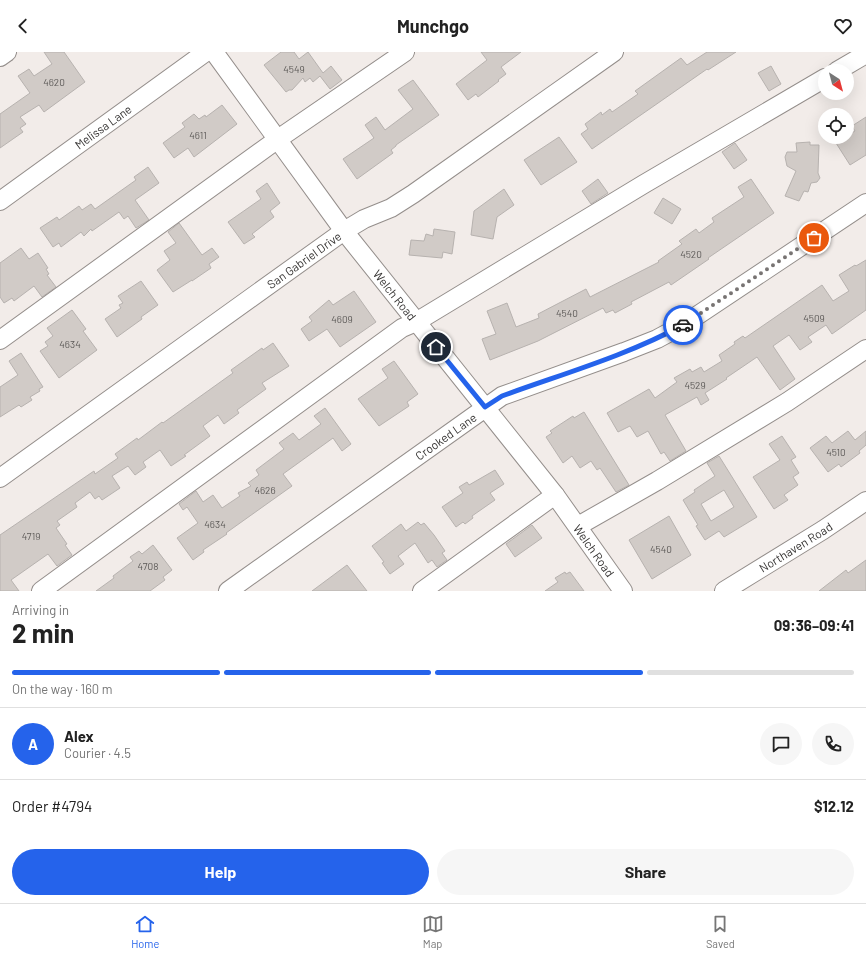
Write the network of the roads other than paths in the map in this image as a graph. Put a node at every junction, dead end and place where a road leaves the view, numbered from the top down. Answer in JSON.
{"nodes":[{"id":1,"x":7,"y":52,"type":"edge"},
{"id":2,"x":206,"y":52,"type":"edge"},
{"id":3,"x":214,"y":52,"type":"edge"},
{"id":4,"x":405,"y":52,"type":"edge"},
{"id":5,"x":614,"y":52,"type":"edge"},
{"id":6,"x":866,"y":54,"type":"edge"},
{"id":7,"x":0,"y":57,"type":"edge"},
{"id":8,"x":849,"y":64,"type":"edge"},
{"id":9,"x":818,"y":82,"type":"edge"},
{"id":10,"x":278,"y":139,"type":"junction"},
{"id":11,"x":0,"y":201,"type":"edge"},
{"id":12,"x":866,"y":203,"type":"edge"},
{"id":13,"x":344,"y":231,"type":"junction"},
{"id":14,"x":416,"y":322,"type":"junction"},
{"id":15,"x":0,"y":340,"type":"edge"},
{"id":16,"x":866,"y":349,"type":"edge"},
{"id":17,"x":485,"y":407,"type":"junction"},
{"id":18,"x":0,"y":478,"type":"edge"},
{"id":19,"x":555,"y":495,"type":"junction"},
{"id":20,"x":866,"y":501,"type":"edge"},
{"id":21,"x":578,"y":526,"type":"junction"},
{"id":22,"x":41,"y":591,"type":"edge"},
{"id":23,"x":228,"y":591,"type":"edge"},
{"id":24,"x":422,"y":591,"type":"edge"},
{"id":25,"x":623,"y":591,"type":"edge"},
{"id":26,"x":724,"y":591,"type":"edge"}],
"edges":[{"from":1,"to":7,"type":"street"},
{"from":2,"to":11,"type":"street","name":"Melissa Lane"},
{"from":3,"to":10,"type":"street","name":"Welch Road"},
{"from":4,"to":10,"type":"street"},
{"from":5,"to":13,"type":"street","name":"San Gabriel Drive"},
{"from":6,"to":8,"type":"street"},
{"from":9,"to":14,"type":"street"},
{"from":10,"to":13,"type":"street","name":"Welch Road"},
{"from":10,"to":15,"type":"street"},
{"from":12,"to":17,"type":"street","name":"Crooked Lane"},
{"from":13,"to":14,"type":"street","name":"Welch Road"},
{"from":13,"to":18,"type":"street","name":"San Gabriel Drive"},
{"from":14,"to":17,"type":"street","name":"Welch Road"},
{"from":14,"to":22,"type":"street"},
{"from":16,"to":21,"type":"street"},
{"from":17,"to":19,"type":"street","name":"Welch Road"},
{"from":17,"to":23,"type":"street","name":"Crooked Lane"},
{"from":19,"to":21,"type":"street","name":"Welch Road"},
{"from":19,"to":24,"type":"street"},
{"from":20,"to":26,"type":"street","name":"Northaven Road"},
{"from":21,"to":25,"type":"street","name":"Welch Road"}]}
